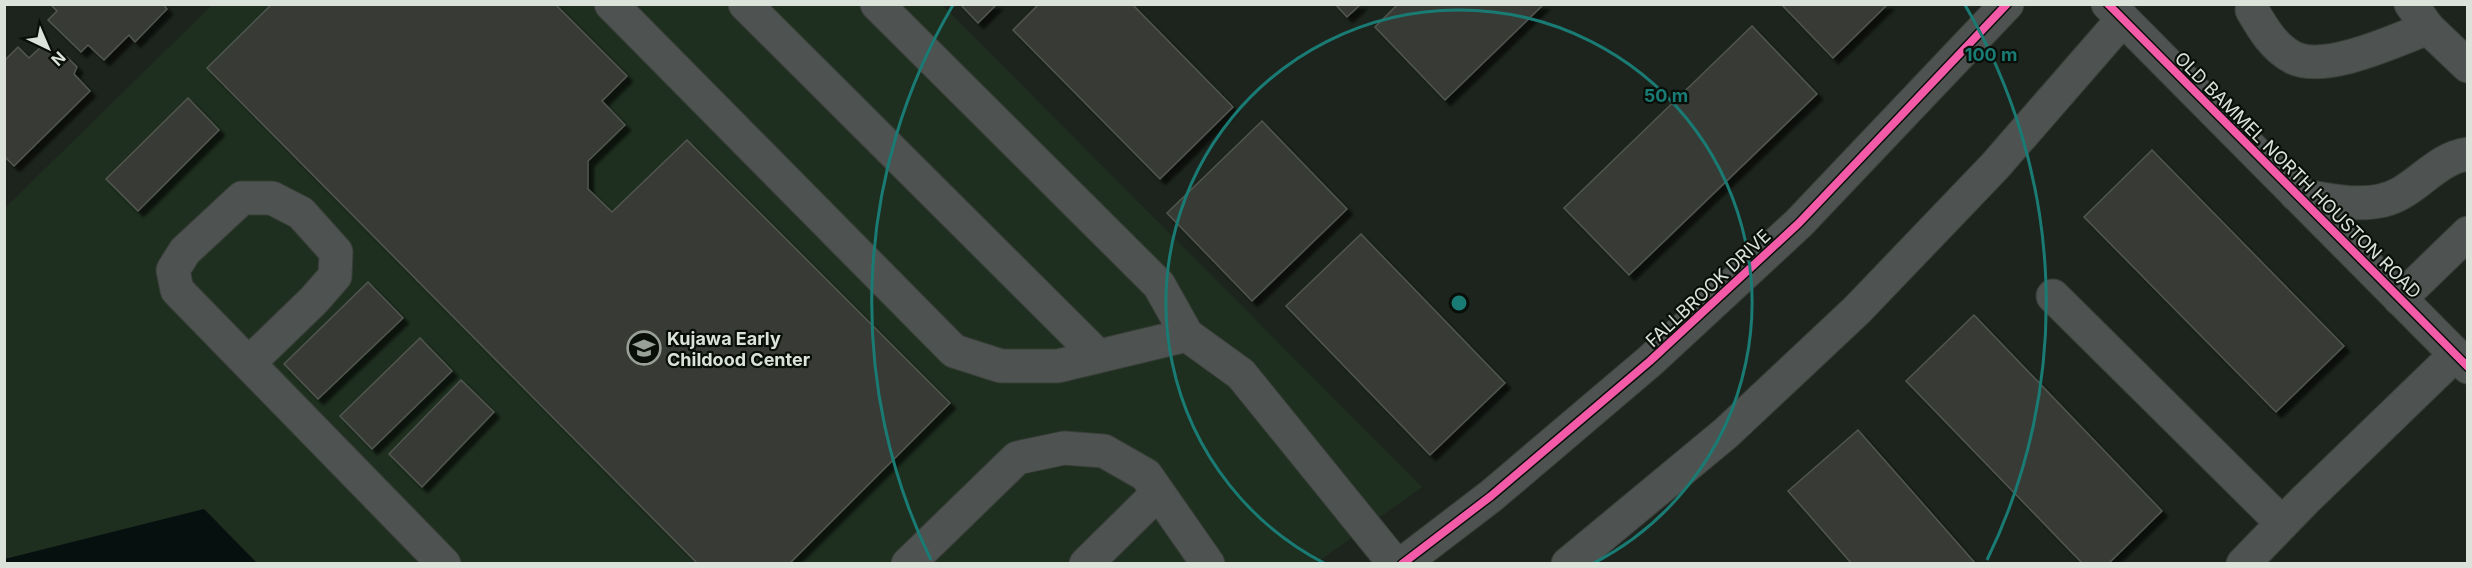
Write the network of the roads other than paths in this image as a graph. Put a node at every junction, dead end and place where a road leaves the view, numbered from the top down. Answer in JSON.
{"nodes":[{"id":1,"x":611,"y":4,"type":"edge"},
{"id":2,"x":745,"y":4,"type":"edge"},
{"id":3,"x":877,"y":4,"type":"edge"},
{"id":4,"x":2007,"y":4,"type":"edge"},
{"id":5,"x":2253,"y":4,"type":"edge"},
{"id":6,"x":2115,"y":12,"type":"edge"},
{"id":7,"x":2419,"y":16,"type":"edge"},
{"id":8,"x":2468,"y":66,"type":"edge"},
{"id":9,"x":2468,"y":154,"type":"edge"},
{"id":10,"x":2296,"y":194,"type":"junction"},
{"id":11,"x":2468,"y":233,"type":"edge"},
{"id":12,"x":2053,"y":296,"type":"dead end"},
{"id":13,"x":2400,"y":299,"type":"junction"},
{"id":14,"x":1187,"y":335,"type":"junction"},
{"id":15,"x":1098,"y":356,"type":"junction"},
{"id":16,"x":2461,"y":361,"type":"edge"},
{"id":17,"x":249,"y":363,"type":"junction"},
{"id":18,"x":1158,"y":494,"type":"junction"},
{"id":19,"x":2283,"y":523,"type":"junction"},
{"id":20,"x":444,"y":564,"type":"edge"},
{"id":21,"x":908,"y":564,"type":"edge"},
{"id":22,"x":1086,"y":564,"type":"edge"},
{"id":23,"x":1208,"y":564,"type":"edge"},
{"id":24,"x":1395,"y":564,"type":"edge"},
{"id":25,"x":1402,"y":564,"type":"edge"},
{"id":26,"x":1568,"y":564,"type":"edge"},
{"id":27,"x":2243,"y":564,"type":"edge"}],
"edges":[{"from":1,"to":15,"type":"street"},
{"from":2,"to":15,"type":"street"},
{"from":3,"to":14,"type":"street"},
{"from":4,"to":25,"type":"street","name":"FALLBROOK DRIVE"},
{"from":5,"to":7,"type":"street"},
{"from":6,"to":10,"type":"street","name":"OLD BAMMEL NORTH HOUSTON ROAD"},
{"from":6,"to":26,"type":"street"},
{"from":7,"to":8,"type":"street"},
{"from":9,"to":10,"type":"street"},
{"from":10,"to":13,"type":"street","name":"OLD BAMMEL NORTH HOUSTON ROAD"},
{"from":11,"to":13,"type":"street"},
{"from":12,"to":19,"type":"street"},
{"from":13,"to":16,"type":"street","name":"OLD BAMMEL NORTH HOUSTON ROAD"},
{"from":14,"to":15,"type":"street"},
{"from":14,"to":24,"type":"street"},
{"from":16,"to":19,"type":"street"},
{"from":17,"to":17,"type":"street"},
{"from":17,"to":20,"type":"street"},
{"from":18,"to":21,"type":"street"},
{"from":18,"to":22,"type":"street"},
{"from":18,"to":23,"type":"street"},
{"from":19,"to":27,"type":"street"}]}
